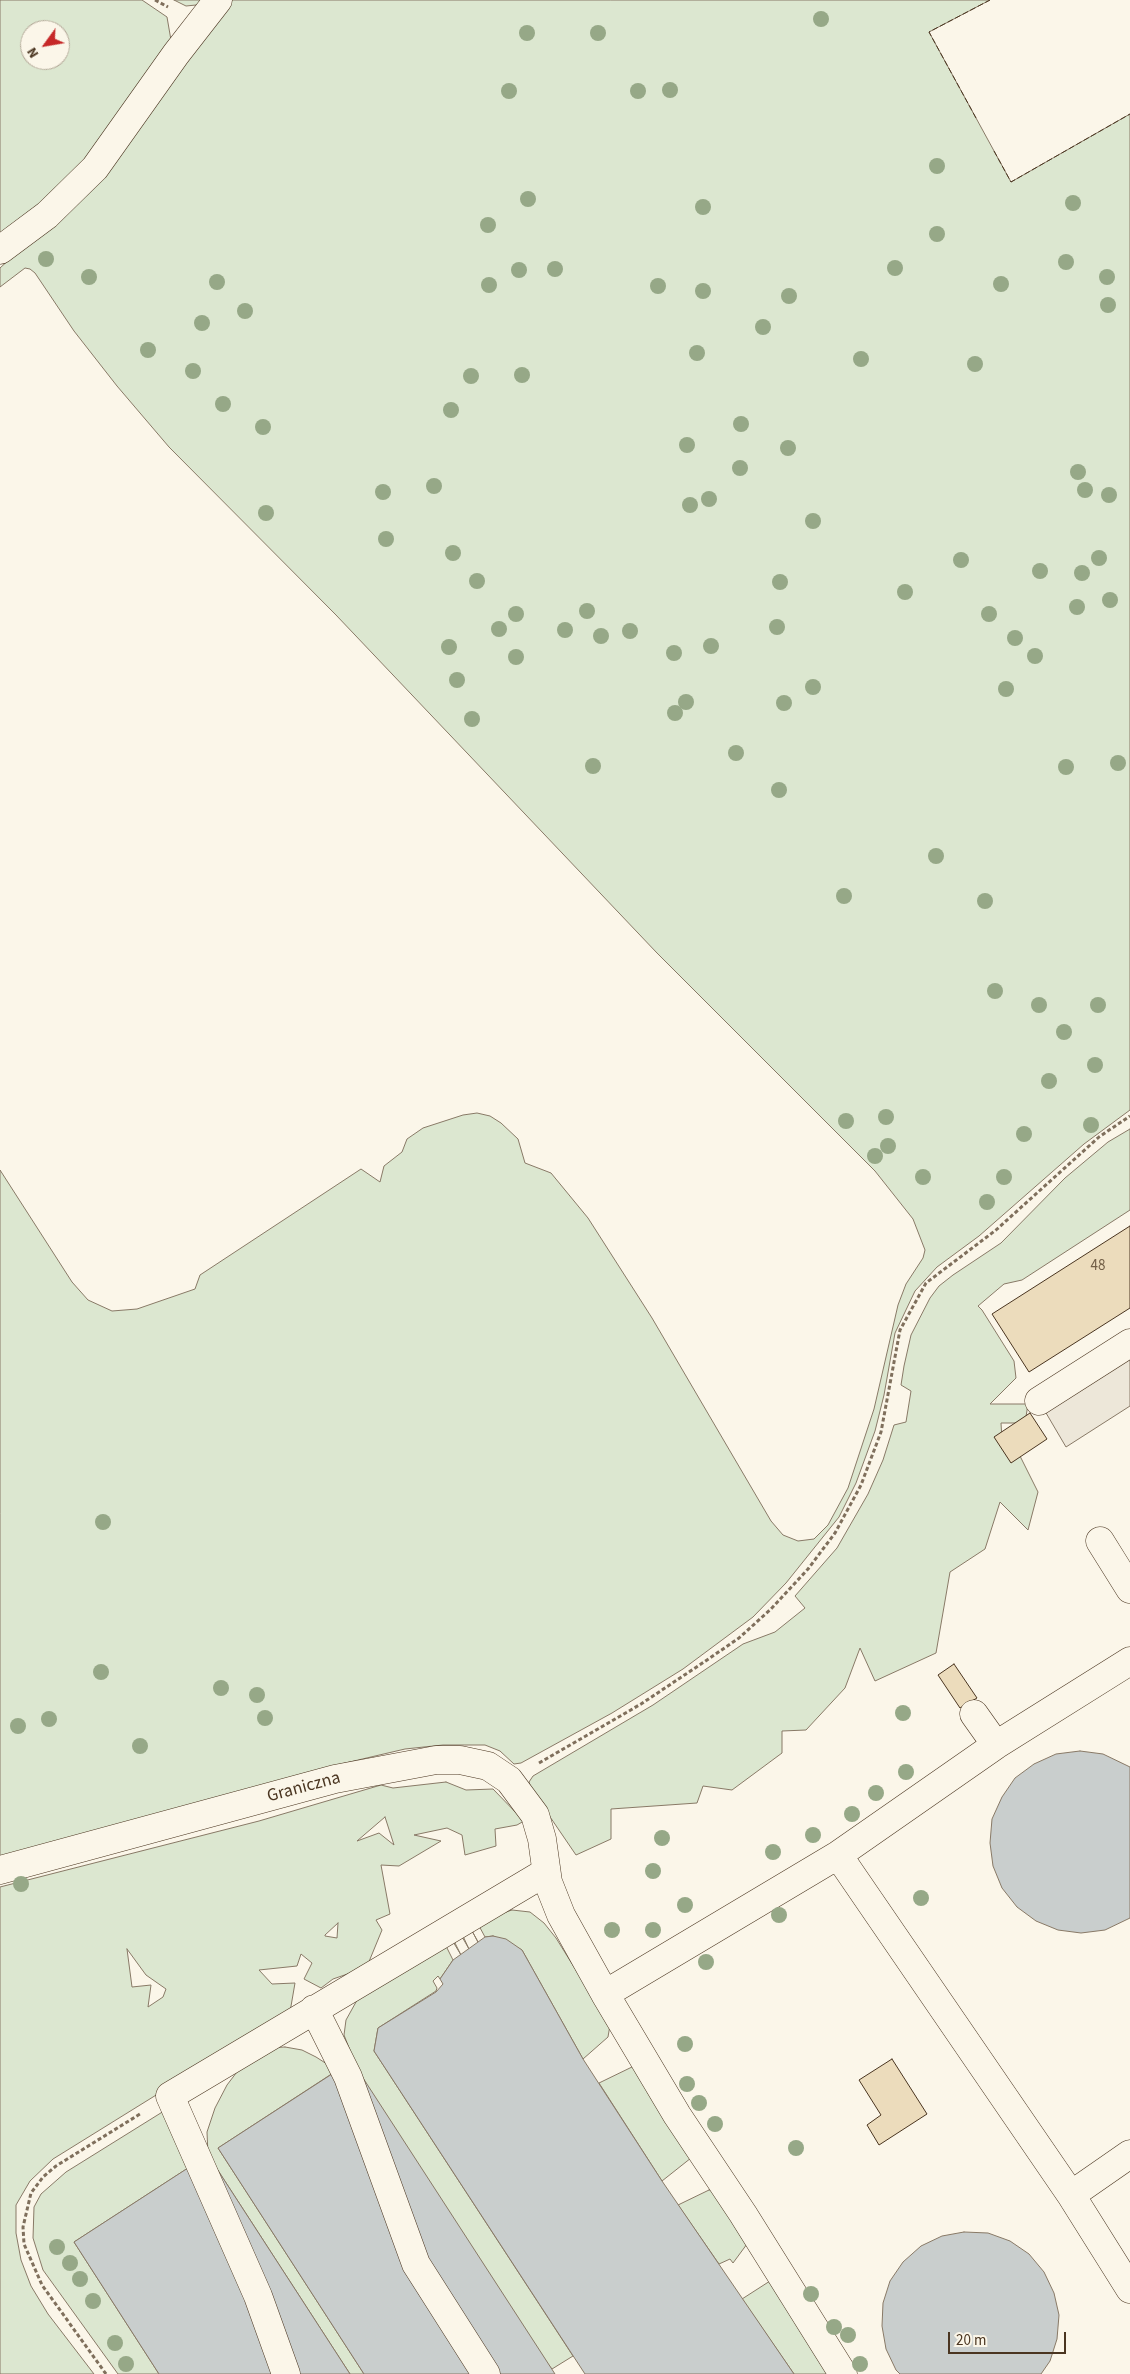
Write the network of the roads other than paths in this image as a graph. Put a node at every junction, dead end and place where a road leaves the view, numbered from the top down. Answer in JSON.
{"nodes":[{"id":1,"x":218,"y":0,"type":"edge"},
{"id":2,"x":0,"y":250,"type":"edge"},
{"id":3,"x":1130,"y":1343,"type":"edge"},
{"id":4,"x":1039,"y":1401,"type":"dead end"},
{"id":5,"x":1100,"y":1541,"type":"dead end"},
{"id":6,"x":1130,"y":1589,"type":"edge"},
{"id":7,"x":1130,"y":1661,"type":"edge"},
{"id":8,"x":974,"y":1714,"type":"dead end"},
{"id":9,"x":996,"y":1745,"type":"junction"},
{"id":10,"x":838,"y":1855,"type":"junction"},
{"id":11,"x":0,"y":1870,"type":"edge"},
{"id":12,"x":546,"y":1872,"type":"junction"},
{"id":13,"x":605,"y":1994,"type":"junction"},
{"id":14,"x":314,"y":2009,"type":"junction"},
{"id":15,"x":1130,"y":2154,"type":"edge"},
{"id":16,"x":1071,"y":2195,"type":"junction"},
{"id":17,"x":1130,"y":2289,"type":"edge"},
{"id":18,"x":286,"y":2374,"type":"edge"},
{"id":19,"x":486,"y":2374,"type":"edge"},
{"id":20,"x":843,"y":2374,"type":"edge"}],
"edges":[{"from":1,"to":2,"type":"street"},
{"from":3,"to":4,"type":"street"},
{"from":5,"to":6,"type":"street"},
{"from":7,"to":9,"type":"street"},
{"from":8,"to":9,"type":"street"},
{"from":9,"to":10,"type":"street"},
{"from":10,"to":13,"type":"street"},
{"from":10,"to":16,"type":"street"},
{"from":11,"to":12,"type":"street","name":"Graniczna"},
{"from":12,"to":13,"type":"street","name":"Graniczna"},
{"from":12,"to":14,"type":"street"},
{"from":13,"to":20,"type":"street","name":"Graniczna"},
{"from":14,"to":18,"type":"street"},
{"from":14,"to":19,"type":"street"},
{"from":15,"to":16,"type":"street"},
{"from":16,"to":17,"type":"street"}]}
